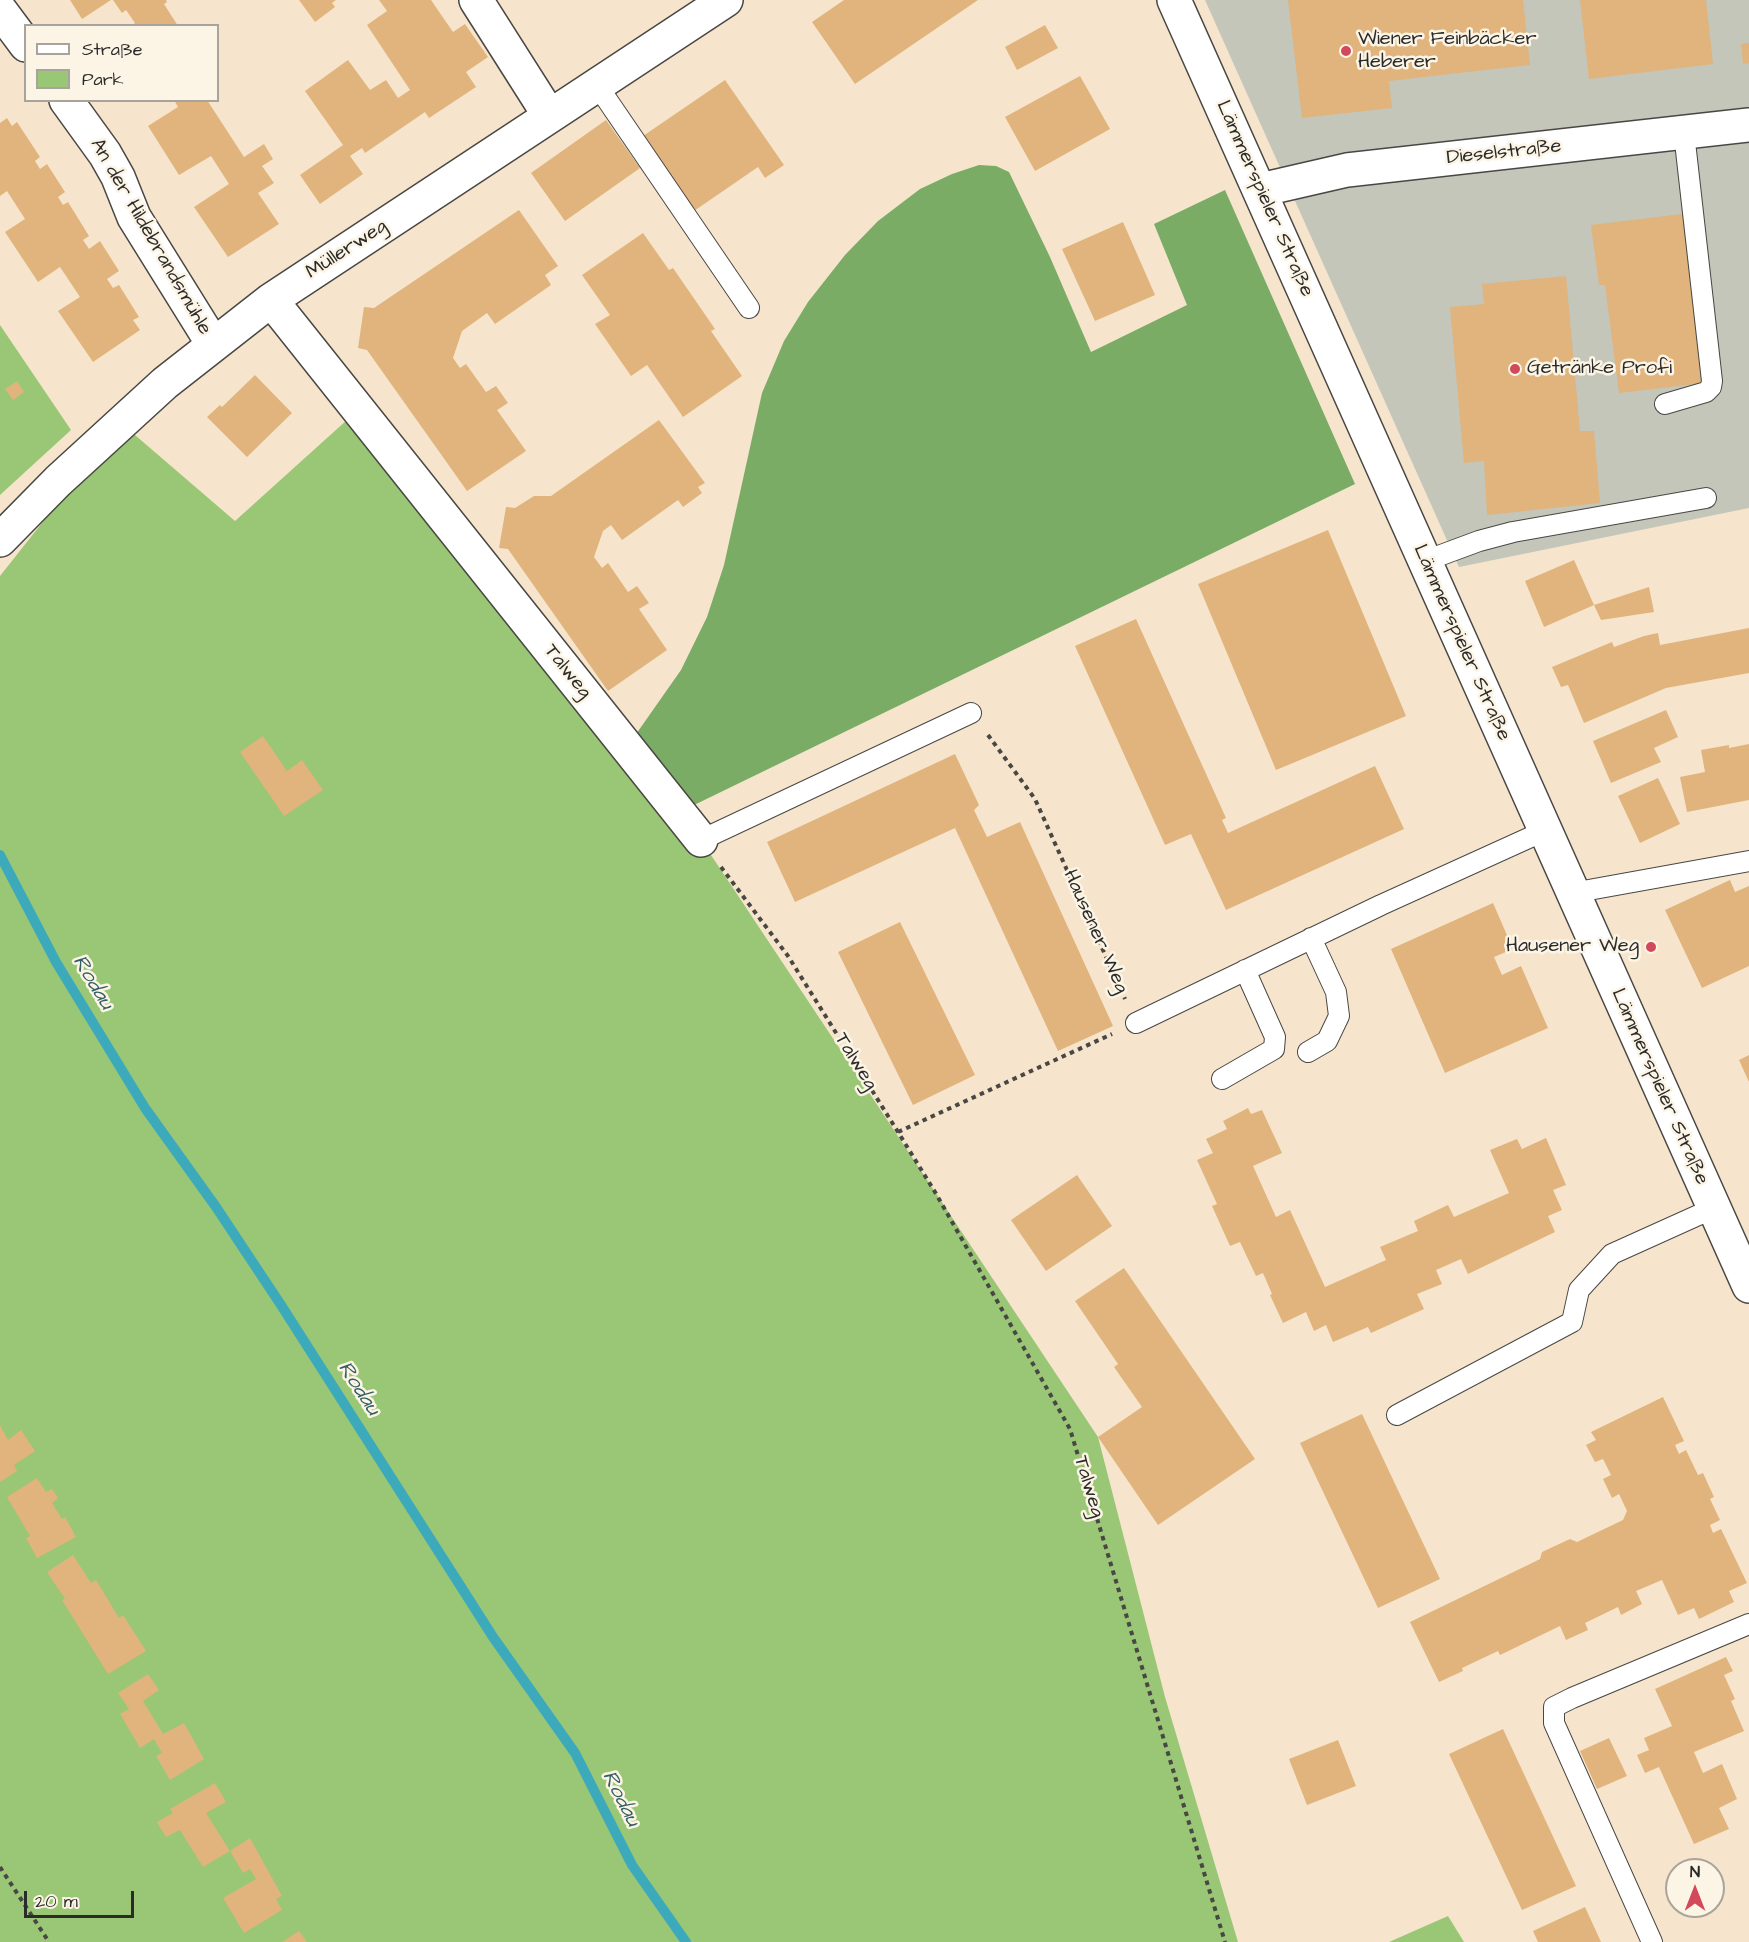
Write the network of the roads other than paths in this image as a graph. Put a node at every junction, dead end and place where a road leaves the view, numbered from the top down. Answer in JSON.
{"nodes":[{"id":1,"x":476,"y":0,"type":"edge"},
{"id":2,"x":726,"y":0,"type":"edge"},
{"id":3,"x":1174,"y":0,"type":"edge"},
{"id":4,"x":0,"y":10,"type":"edge"},
{"id":5,"x":24,"y":42,"type":"edge"},
{"id":6,"x":597,"y":85,"type":"junction"},
{"id":7,"x":67,"y":102,"type":"edge"},
{"id":8,"x":549,"y":115,"type":"junction"},
{"id":9,"x":1749,"y":125,"type":"edge"},
{"id":10,"x":1684,"y":132,"type":"junction"},
{"id":11,"x":1260,"y":190,"type":"junction"},
{"id":12,"x":271,"y":300,"type":"junction"},
{"id":13,"x":749,"y":308,"type":"dead end"},
{"id":14,"x":213,"y":344,"type":"junction"},
{"id":15,"x":1665,"y":404,"type":"dead end"},
{"id":16,"x":1706,"y":498,"type":"dead end"},
{"id":17,"x":0,"y":540,"type":"edge"},
{"id":18,"x":1425,"y":561,"type":"junction"},
{"id":19,"x":971,"y":713,"type":"road end"},
{"id":20,"x":1544,"y":831,"type":"junction"},
{"id":21,"x":701,"y":840,"type":"joint"},
{"id":22,"x":1749,"y":861,"type":"edge"},
{"id":23,"x":1572,"y":893,"type":"junction"},
{"id":24,"x":1311,"y":938,"type":"junction"},
{"id":25,"x":1245,"y":970,"type":"junction"},
{"id":26,"x":1136,"y":1023,"type":"road end"},
{"id":27,"x":1308,"y":1052,"type":"dead end"},
{"id":28,"x":1222,"y":1079,"type":"dead end"},
{"id":29,"x":1714,"y":1208,"type":"junction"},
{"id":30,"x":1749,"y":1286,"type":"edge"},
{"id":31,"x":1397,"y":1415,"type":"dead end"},
{"id":32,"x":1749,"y":1624,"type":"edge"},
{"id":33,"x":1652,"y":1942,"type":"edge"}],
"edges":[{"from":1,"to":8,"type":"street"},
{"from":2,"to":6,"type":"street","name":"Müllerweg"},
{"from":3,"to":11,"type":"street","name":"Lämmerspieler Straße"},
{"from":4,"to":5,"type":"street"},
{"from":6,"to":8,"type":"street","name":"Müllerweg"},
{"from":6,"to":13,"type":"lane"},
{"from":7,"to":14,"type":"street","name":"An der Hildebrandsmühle"},
{"from":8,"to":12,"type":"street","name":"Müllerweg"},
{"from":9,"to":10,"type":"street","name":"Dieselstraße"},
{"from":10,"to":11,"type":"street","name":"Dieselstraße"},
{"from":10,"to":15,"type":"lane"},
{"from":11,"to":18,"type":"street","name":"Lämmerspieler Straße"},
{"from":12,"to":14,"type":"street","name":"Müllerweg"},
{"from":12,"to":21,"type":"street","name":"Talweg"},
{"from":14,"to":17,"type":"street","name":"Müllerweg"},
{"from":16,"to":18,"type":"lane"},
{"from":18,"to":20,"type":"street","name":"Lämmerspieler Straße"},
{"from":19,"to":21,"type":"lane"},
{"from":20,"to":23,"type":"street","name":"Lämmerspieler Straße"},
{"from":20,"to":24,"type":"lane"},
{"from":22,"to":23,"type":"lane"},
{"from":23,"to":29,"type":"street","name":"Lämmerspieler Straße"},
{"from":24,"to":25,"type":"lane"},
{"from":24,"to":27,"type":"lane"},
{"from":25,"to":26,"type":"lane"},
{"from":25,"to":28,"type":"lane"},
{"from":29,"to":30,"type":"street","name":"Lämmerspieler Straße"},
{"from":29,"to":31,"type":"lane"},
{"from":32,"to":33,"type":"lane"}]}
